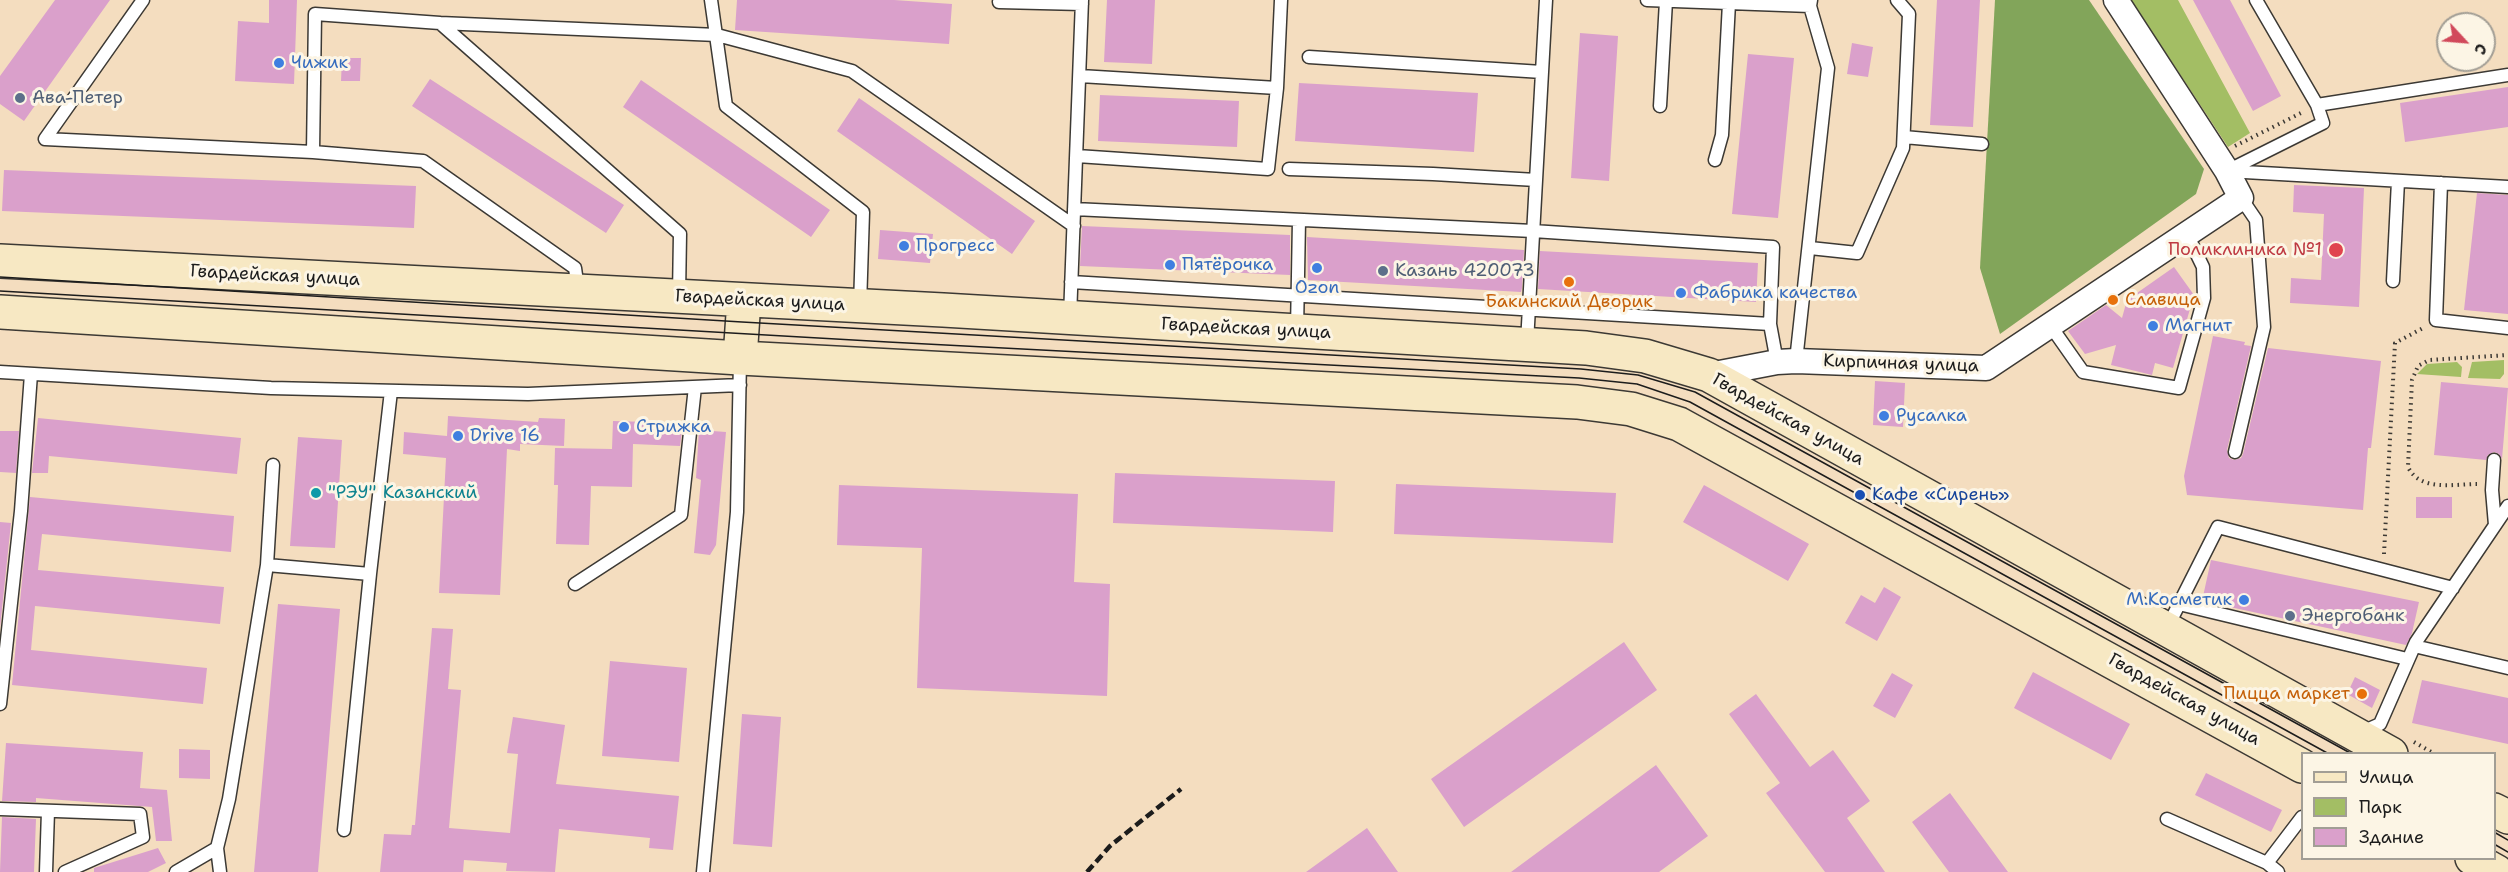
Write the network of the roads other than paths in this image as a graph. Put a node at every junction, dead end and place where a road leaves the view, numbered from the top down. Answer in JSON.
{"nodes":[{"id":1,"x":143,"y":0,"type":"edge"},
{"id":2,"x":711,"y":0,"type":"edge"},
{"id":3,"x":1281,"y":0,"type":"edge"},
{"id":4,"x":1546,"y":0,"type":"edge"},
{"id":5,"x":1647,"y":0,"type":"edge"},
{"id":6,"x":1897,"y":0,"type":"edge"},
{"id":7,"x":2116,"y":0,"type":"edge"},
{"id":8,"x":2256,"y":0,"type":"edge"},
{"id":9,"x":1666,"y":1,"type":"edge"},
{"id":10,"x":999,"y":2,"type":"dead end"},
{"id":11,"x":1082,"y":2,"type":"edge"},
{"id":12,"x":1729,"y":3,"type":"junction"},
{"id":13,"x":1810,"y":3,"type":"edge"},
{"id":14,"x":440,"y":23,"type":"junction"},
{"id":15,"x":717,"y":35,"type":"junction"},
{"id":16,"x":1309,"y":57,"type":"dead end"},
{"id":17,"x":1542,"y":72,"type":"junction"},
{"id":18,"x":2508,"y":75,"type":"edge"},
{"id":19,"x":1080,"y":76,"type":"junction"},
{"id":20,"x":1277,"y":88,"type":"junction"},
{"id":21,"x":2317,"y":105,"type":"junction"},
{"id":22,"x":1660,"y":106,"type":"dead end"},
{"id":23,"x":1904,"y":137,"type":"junction"},
{"id":24,"x":1982,"y":144,"type":"dead end"},
{"id":25,"x":313,"y":152,"type":"junction"},
{"id":26,"x":1077,"y":156,"type":"junction"},
{"id":27,"x":1715,"y":160,"type":"dead end"},
{"id":28,"x":2221,"y":163,"type":"junction"},
{"id":29,"x":1288,"y":169,"type":"dead end"},
{"id":30,"x":1536,"y":180,"type":"junction"},
{"id":31,"x":2398,"y":181,"type":"junction"},
{"id":32,"x":2441,"y":183,"type":"junction"},
{"id":33,"x":2508,"y":187,"type":"edge"},
{"id":34,"x":2241,"y":198,"type":"junction"},
{"id":35,"x":1074,"y":209,"type":"junction"},
{"id":36,"x":1299,"y":220,"type":"junction"},
{"id":37,"x":1074,"y":226,"type":"junction"},
{"id":38,"x":1533,"y":231,"type":"junction"},
{"id":39,"x":2187,"y":234,"type":"junction"},
{"id":40,"x":1810,"y":248,"type":"junction"},
{"id":41,"x":0,"y":261,"type":"edge"},
{"id":42,"x":2393,"y":281,"type":"dead end"},
{"id":43,"x":1071,"y":282,"type":"junction"},
{"id":44,"x":578,"y":293,"type":"junction"},
{"id":45,"x":679,"y":296,"type":"junction"},
{"id":46,"x":1297,"y":296,"type":"junction"},
{"id":47,"x":744,"y":300,"type":"junction"},
{"id":48,"x":860,"y":307,"type":"junction"},
{"id":49,"x":1528,"y":310,"type":"junction"},
{"id":50,"x":0,"y":312,"type":"edge"},
{"id":51,"x":1070,"y":319,"type":"junction"},
{"id":52,"x":1770,"y":324,"type":"junction"},
{"id":53,"x":2050,"y":325,"type":"junction"},
{"id":54,"x":2508,"y":328,"type":"edge"},
{"id":55,"x":1297,"y":332,"type":"junction"},
{"id":56,"x":1527,"y":345,"type":"junction"},
{"id":57,"x":1786,"y":361,"type":"junction"},
{"id":58,"x":0,"y":372,"type":"edge"},
{"id":59,"x":740,"y":372,"type":"junction"},
{"id":60,"x":31,"y":374,"type":"junction"},
{"id":61,"x":1709,"y":375,"type":"junction"},
{"id":62,"x":695,"y":387,"type":"junction"},
{"id":63,"x":391,"y":391,"type":"junction"},
{"id":64,"x":2235,"y":452,"type":"dead end"},
{"id":65,"x":2494,"y":460,"type":"dead end"},
{"id":66,"x":273,"y":465,"type":"dead end"},
{"id":67,"x":2508,"y":506,"type":"edge"},
{"id":68,"x":2495,"y":525,"type":"junction"},
{"id":69,"x":267,"y":566,"type":"junction"},
{"id":70,"x":370,"y":574,"type":"junction"},
{"id":71,"x":575,"y":584,"type":"dead end"},
{"id":72,"x":2452,"y":588,"type":"junction"},
{"id":73,"x":2172,"y":616,"type":"junction"},
{"id":74,"x":2414,"y":646,"type":"junction"},
{"id":75,"x":2407,"y":659,"type":"junction"},
{"id":76,"x":2508,"y":668,"type":"edge"},
{"id":77,"x":0,"y":704,"type":"edge"},
{"id":78,"x":2351,"y":744,"type":"edge"},
{"id":79,"x":2387,"y":752,"type":"edge"},
{"id":80,"x":2301,"y":765,"type":"edge"},
{"id":81,"x":0,"y":809,"type":"edge"},
{"id":82,"x":48,"y":811,"type":"junction"},
{"id":83,"x":2301,"y":818,"type":"edge"},
{"id":84,"x":2167,"y":819,"type":"dead end"},
{"id":85,"x":344,"y":830,"type":"dead end"},
{"id":86,"x":217,"y":848,"type":"junction"},
{"id":87,"x":2267,"y":863,"type":"junction"},
{"id":88,"x":46,"y":872,"type":"edge"},
{"id":89,"x":65,"y":872,"type":"edge"},
{"id":90,"x":176,"y":872,"type":"edge"},
{"id":91,"x":220,"y":872,"type":"edge"},
{"id":92,"x":703,"y":872,"type":"edge"},
{"id":93,"x":2278,"y":872,"type":"edge"}],
"edges":[{"from":1,"to":25,"type":"lane"},
{"from":2,"to":15,"type":"lane"},
{"from":3,"to":20,"type":"lane"},
{"from":4,"to":17,"type":"lane"},
{"from":5,"to":9,"type":"lane"},
{"from":6,"to":23,"type":"lane"},
{"from":7,"to":28,"type":"street"},
{"from":8,"to":21,"type":"lane"},
{"from":9,"to":12,"type":"lane"},
{"from":9,"to":22,"type":"lane"},
{"from":10,"to":11,"type":"lane"},
{"from":11,"to":19,"type":"lane"},
{"from":12,"to":13,"type":"lane"},
{"from":12,"to":27,"type":"lane"},
{"from":13,"to":40,"type":"lane"},
{"from":14,"to":15,"type":"lane"},
{"from":14,"to":25,"type":"lane"},
{"from":14,"to":45,"type":"lane"},
{"from":15,"to":37,"type":"lane"},
{"from":15,"to":48,"type":"lane"},
{"from":16,"to":17,"type":"lane"},
{"from":17,"to":30,"type":"lane"},
{"from":18,"to":21,"type":"lane"},
{"from":19,"to":20,"type":"lane"},
{"from":19,"to":26,"type":"lane"},
{"from":20,"to":26,"type":"lane"},
{"from":21,"to":28,"type":"lane"},
{"from":23,"to":24,"type":"lane"},
{"from":23,"to":40,"type":"lane"},
{"from":25,"to":44,"type":"lane"},
{"from":26,"to":35,"type":"lane"},
{"from":28,"to":31,"type":"lane"},
{"from":28,"to":34,"type":"street"},
{"from":29,"to":30,"type":"lane"},
{"from":30,"to":38,"type":"lane"},
{"from":31,"to":32,"type":"lane"},
{"from":31,"to":42,"type":"lane"},
{"from":32,"to":33,"type":"lane"},
{"from":32,"to":54,"type":"lane"},
{"from":34,"to":39,"type":"street","name":"Кирпичная улица"},
{"from":34,"to":64,"type":"lane"},
{"from":35,"to":36,"type":"lane"},
{"from":35,"to":37,"type":"lane"},
{"from":36,"to":38,"type":"lane"},
{"from":36,"to":46,"type":"lane"},
{"from":37,"to":43,"type":"lane"},
{"from":38,"to":49,"type":"lane"},
{"from":38,"to":52,"type":"lane"},
{"from":39,"to":53,"type":"street","name":"Кирпичная улица"},
{"from":39,"to":53,"type":"lane"},
{"from":40,"to":57,"type":"lane"},
{"from":41,"to":44,"type":"main road","name":"Гвардейская улица"},
{"from":43,"to":46,"type":"lane"},
{"from":43,"to":51,"type":"lane"},
{"from":44,"to":45,"type":"main road","name":"Гвардейская улица"},
{"from":45,"to":47,"type":"main road","name":"Гвардейская улица"},
{"from":46,"to":49,"type":"lane"},
{"from":46,"to":55,"type":"lane"},
{"from":47,"to":48,"type":"main road","name":"Гвардейская улица"},
{"from":47,"to":59,"type":"main road"},
{"from":48,"to":51,"type":"main road","name":"Гвардейская улица"},
{"from":49,"to":52,"type":"lane"},
{"from":49,"to":56,"type":"lane"},
{"from":50,"to":59,"type":"main road","name":"Гвардейская улица"},
{"from":51,"to":55,"type":"main road","name":"Гвардейская улица"},
{"from":52,"to":57,"type":"lane"},
{"from":53,"to":57,"type":"street","name":"Кирпичная улица"},
{"from":55,"to":56,"type":"main road","name":"Гвардейская улица"},
{"from":56,"to":61,"type":"main road","name":"Гвардейская улица"},
{"from":57,"to":61,"type":"street","name":"Кирпичная улица"},
{"from":58,"to":60,"type":"lane"},
{"from":59,"to":62,"type":"lane"},
{"from":59,"to":80,"type":"main road","name":"Гвардейская улица"},
{"from":59,"to":92,"type":"lane"},
{"from":60,"to":63,"type":"lane"},
{"from":60,"to":77,"type":"lane"},
{"from":61,"to":73,"type":"main road","name":"Гвардейская улица"},
{"from":62,"to":63,"type":"lane"},
{"from":62,"to":71,"type":"lane"},
{"from":63,"to":70,"type":"lane"},
{"from":65,"to":68,"type":"lane"},
{"from":66,"to":69,"type":"lane"},
{"from":67,"to":68,"type":"lane"},
{"from":68,"to":72,"type":"lane"},
{"from":69,"to":70,"type":"lane"},
{"from":69,"to":86,"type":"lane"},
{"from":70,"to":85,"type":"lane"},
{"from":72,"to":73,"type":"lane"},
{"from":72,"to":74,"type":"lane"},
{"from":73,"to":75,"type":"lane"},
{"from":73,"to":78,"type":"main road","name":"Гвардейская улица"},
{"from":74,"to":75,"type":"lane"},
{"from":74,"to":76,"type":"lane"},
{"from":75,"to":78,"type":"lane"},
{"from":78,"to":79,"type":"main road","name":"Гвардейская улица"},
{"from":81,"to":82,"type":"lane"},
{"from":82,"to":88,"type":"lane"},
{"from":82,"to":89,"type":"lane"},
{"from":83,"to":87,"type":"lane"},
{"from":84,"to":87,"type":"lane"},
{"from":86,"to":90,"type":"lane"},
{"from":86,"to":91,"type":"lane"},
{"from":87,"to":93,"type":"lane"}]}
